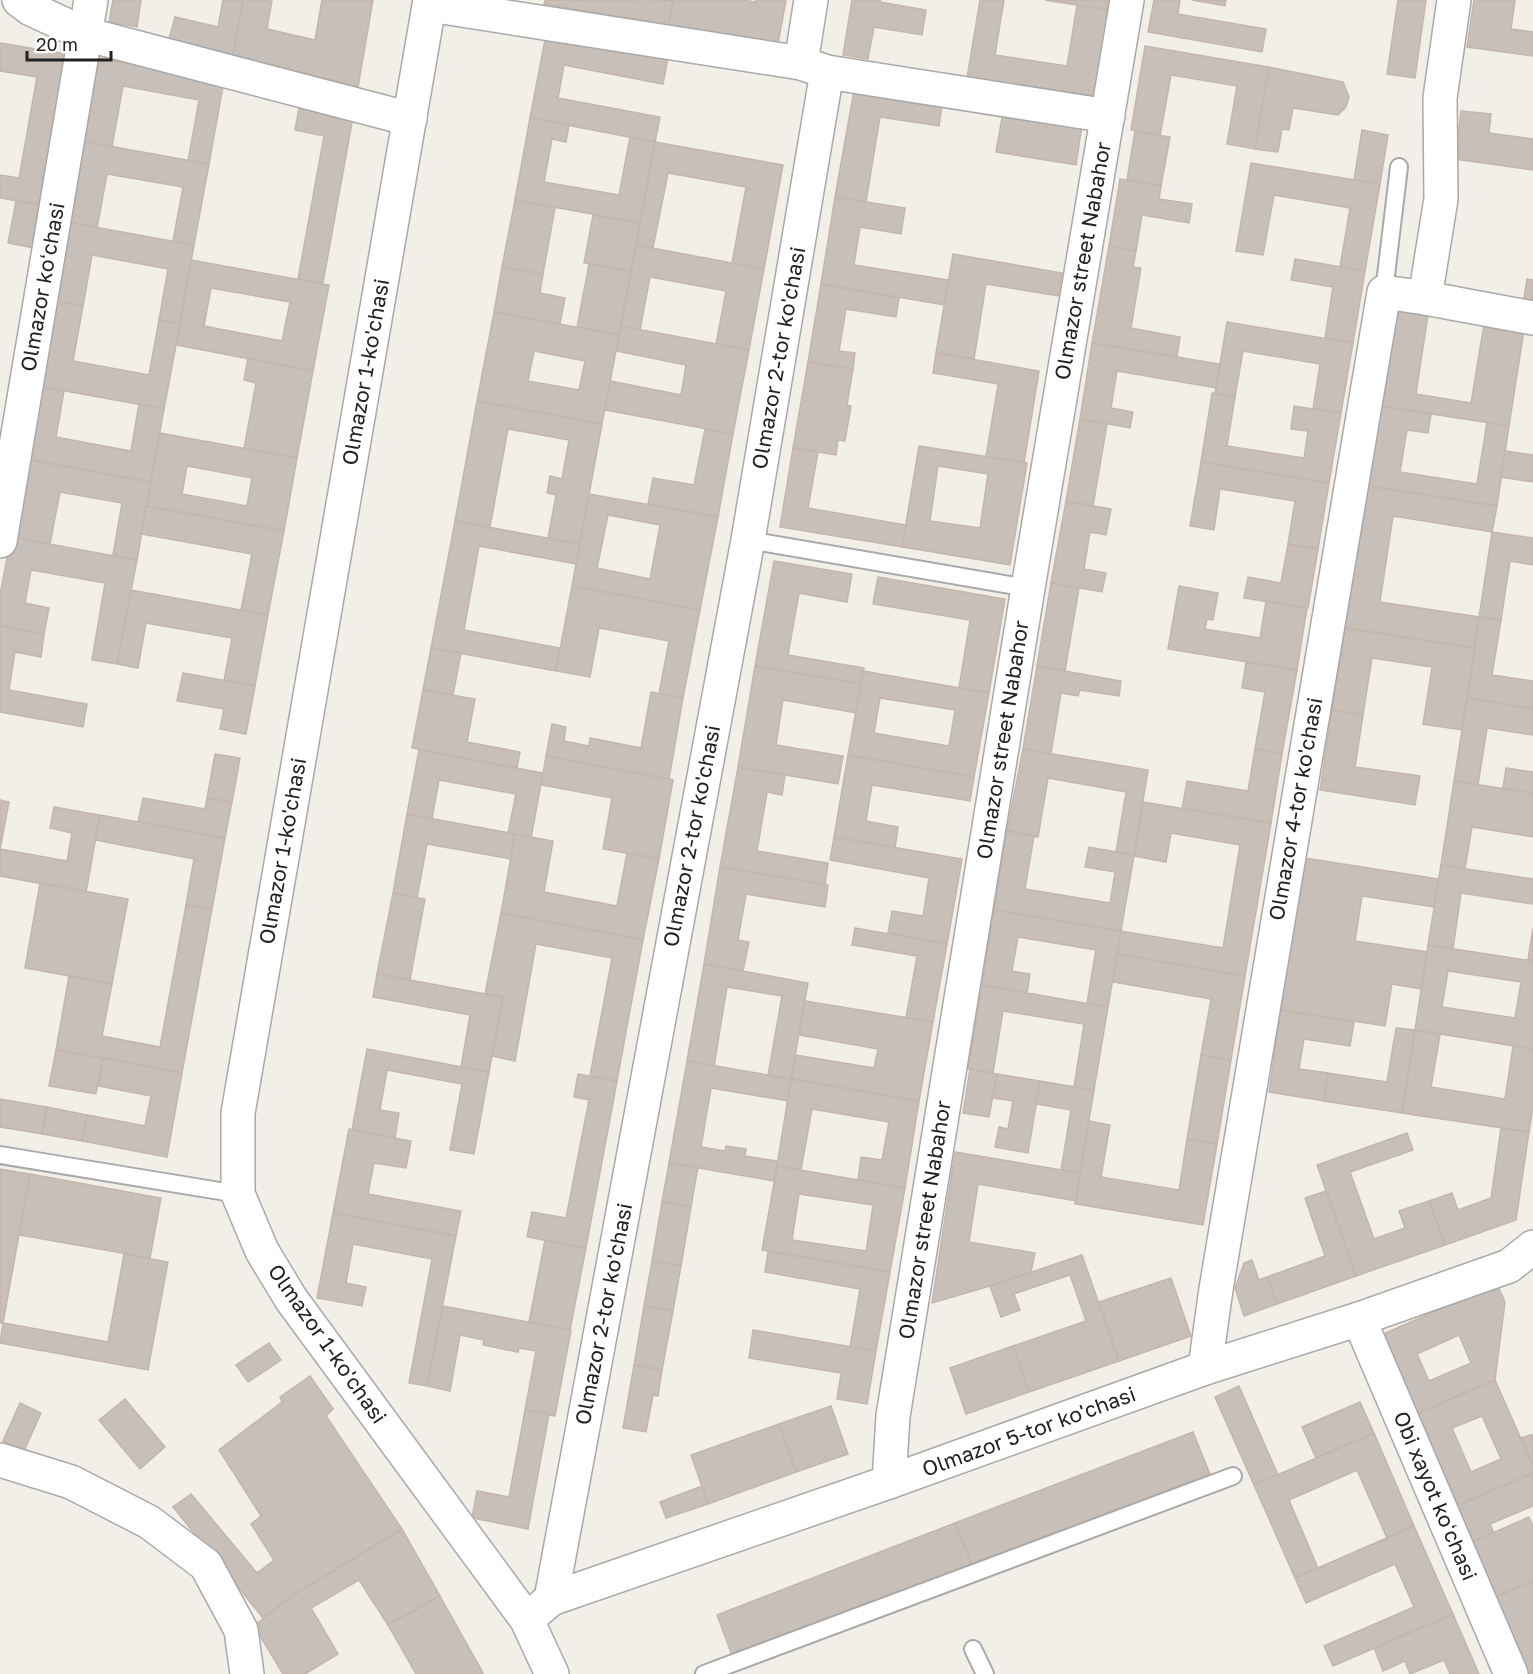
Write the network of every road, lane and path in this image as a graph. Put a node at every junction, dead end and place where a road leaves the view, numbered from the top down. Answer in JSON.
{"nodes":[{"id":1,"x":19,"y":0,"type":"edge"},
{"id":2,"x":91,"y":0,"type":"edge"},
{"id":3,"x":811,"y":0,"type":"edge"},
{"id":4,"x":1127,"y":0,"type":"edge"},
{"id":5,"x":1454,"y":0,"type":"edge"},
{"id":6,"x":430,"y":2,"type":"edge"},
{"id":7,"x":85,"y":34,"type":"junction"},
{"id":8,"x":814,"y":67,"type":"junction"},
{"id":9,"x":1108,"y":116,"type":"junction"},
{"id":10,"x":410,"y":119,"type":"junction"},
{"id":11,"x":1399,"y":167,"type":"dead end"},
{"id":12,"x":1384,"y":292,"type":"junction"},
{"id":13,"x":1425,"y":298,"type":"junction"},
{"id":14,"x":1533,"y":318,"type":"edge"},
{"id":15,"x":747,"y":540,"type":"junction"},
{"id":16,"x":0,"y":541,"type":"edge"},
{"id":17,"x":1028,"y":588,"type":"junction"},
{"id":18,"x":0,"y":1155,"type":"edge"},
{"id":19,"x":238,"y":1194,"type":"junction"},
{"id":20,"x":1533,"y":1247,"type":"edge"},
{"id":21,"x":1359,"y":1319,"type":"junction"},
{"id":22,"x":1205,"y":1368,"type":"junction"},
{"id":23,"x":0,"y":1460,"type":"edge"},
{"id":24,"x":1233,"y":1476,"type":"dead end"},
{"id":25,"x":889,"y":1482,"type":"junction"},
{"id":26,"x":539,"y":1609,"type":"junction"},
{"id":27,"x":973,"y":1649,"type":"dead end"},
{"id":28,"x":247,"y":1674,"type":"edge"},
{"id":29,"x":552,"y":1674,"type":"edge"},
{"id":30,"x":704,"y":1674,"type":"edge"},
{"id":31,"x":985,"y":1674,"type":"edge"},
{"id":32,"x":1511,"y":1674,"type":"edge"}],
"edges":[{"from":1,"to":7,"type":"street"},
{"from":2,"to":7,"type":"street","name":"Olmazor koʻchasi"},
{"from":3,"to":8,"type":"street","name":"Olmazor 2-tor ko'chasi"},
{"from":4,"to":9,"type":"street","name":"Olmazor street Nabahor"},
{"from":5,"to":13,"type":"street"},
{"from":6,"to":8,"type":"street"},
{"from":6,"to":10,"type":"street","name":"Olmazor 1-ko'chasi"},
{"from":7,"to":10,"type":"street"},
{"from":7,"to":16,"type":"street","name":"Olmazor koʻchasi"},
{"from":8,"to":9,"type":"street"},
{"from":8,"to":15,"type":"street","name":"Olmazor 2-tor ko'chasi"},
{"from":9,"to":17,"type":"street","name":"Olmazor street Nabahor"},
{"from":10,"to":19,"type":"street","name":"Olmazor 1-ko'chasi"},
{"from":11,"to":12,"type":"lane"},
{"from":12,"to":13,"type":"street"},
{"from":12,"to":22,"type":"street","name":"Olmazor 4-tor ko'chasi"},
{"from":13,"to":14,"type":"street"},
{"from":15,"to":17,"type":"lane"},
{"from":15,"to":26,"type":"street","name":"Olmazor 2-tor ko'chasi"},
{"from":17,"to":25,"type":"street","name":"Olmazor street Nabahor"},
{"from":18,"to":19,"type":"lane"},
{"from":19,"to":26,"type":"street","name":"Olmazor 1-ko'chasi"},
{"from":20,"to":21,"type":"street","name":"Olmazor 5-tor ko'chasi"},
{"from":21,"to":22,"type":"street","name":"Olmazor 5-tor ko'chasi"},
{"from":21,"to":32,"type":"street","name":"Obi xayot koʻchasi"},
{"from":22,"to":25,"type":"street","name":"Olmazor 5-tor ko'chasi"},
{"from":23,"to":28,"type":"street"},
{"from":24,"to":30,"type":"lane"},
{"from":25,"to":26,"type":"street","name":"Olmazor 5-tor ko'chasi"},
{"from":26,"to":29,"type":"street","name":"Olmazor 1-ko'chasi"},
{"from":27,"to":31,"type":"lane"}]}
